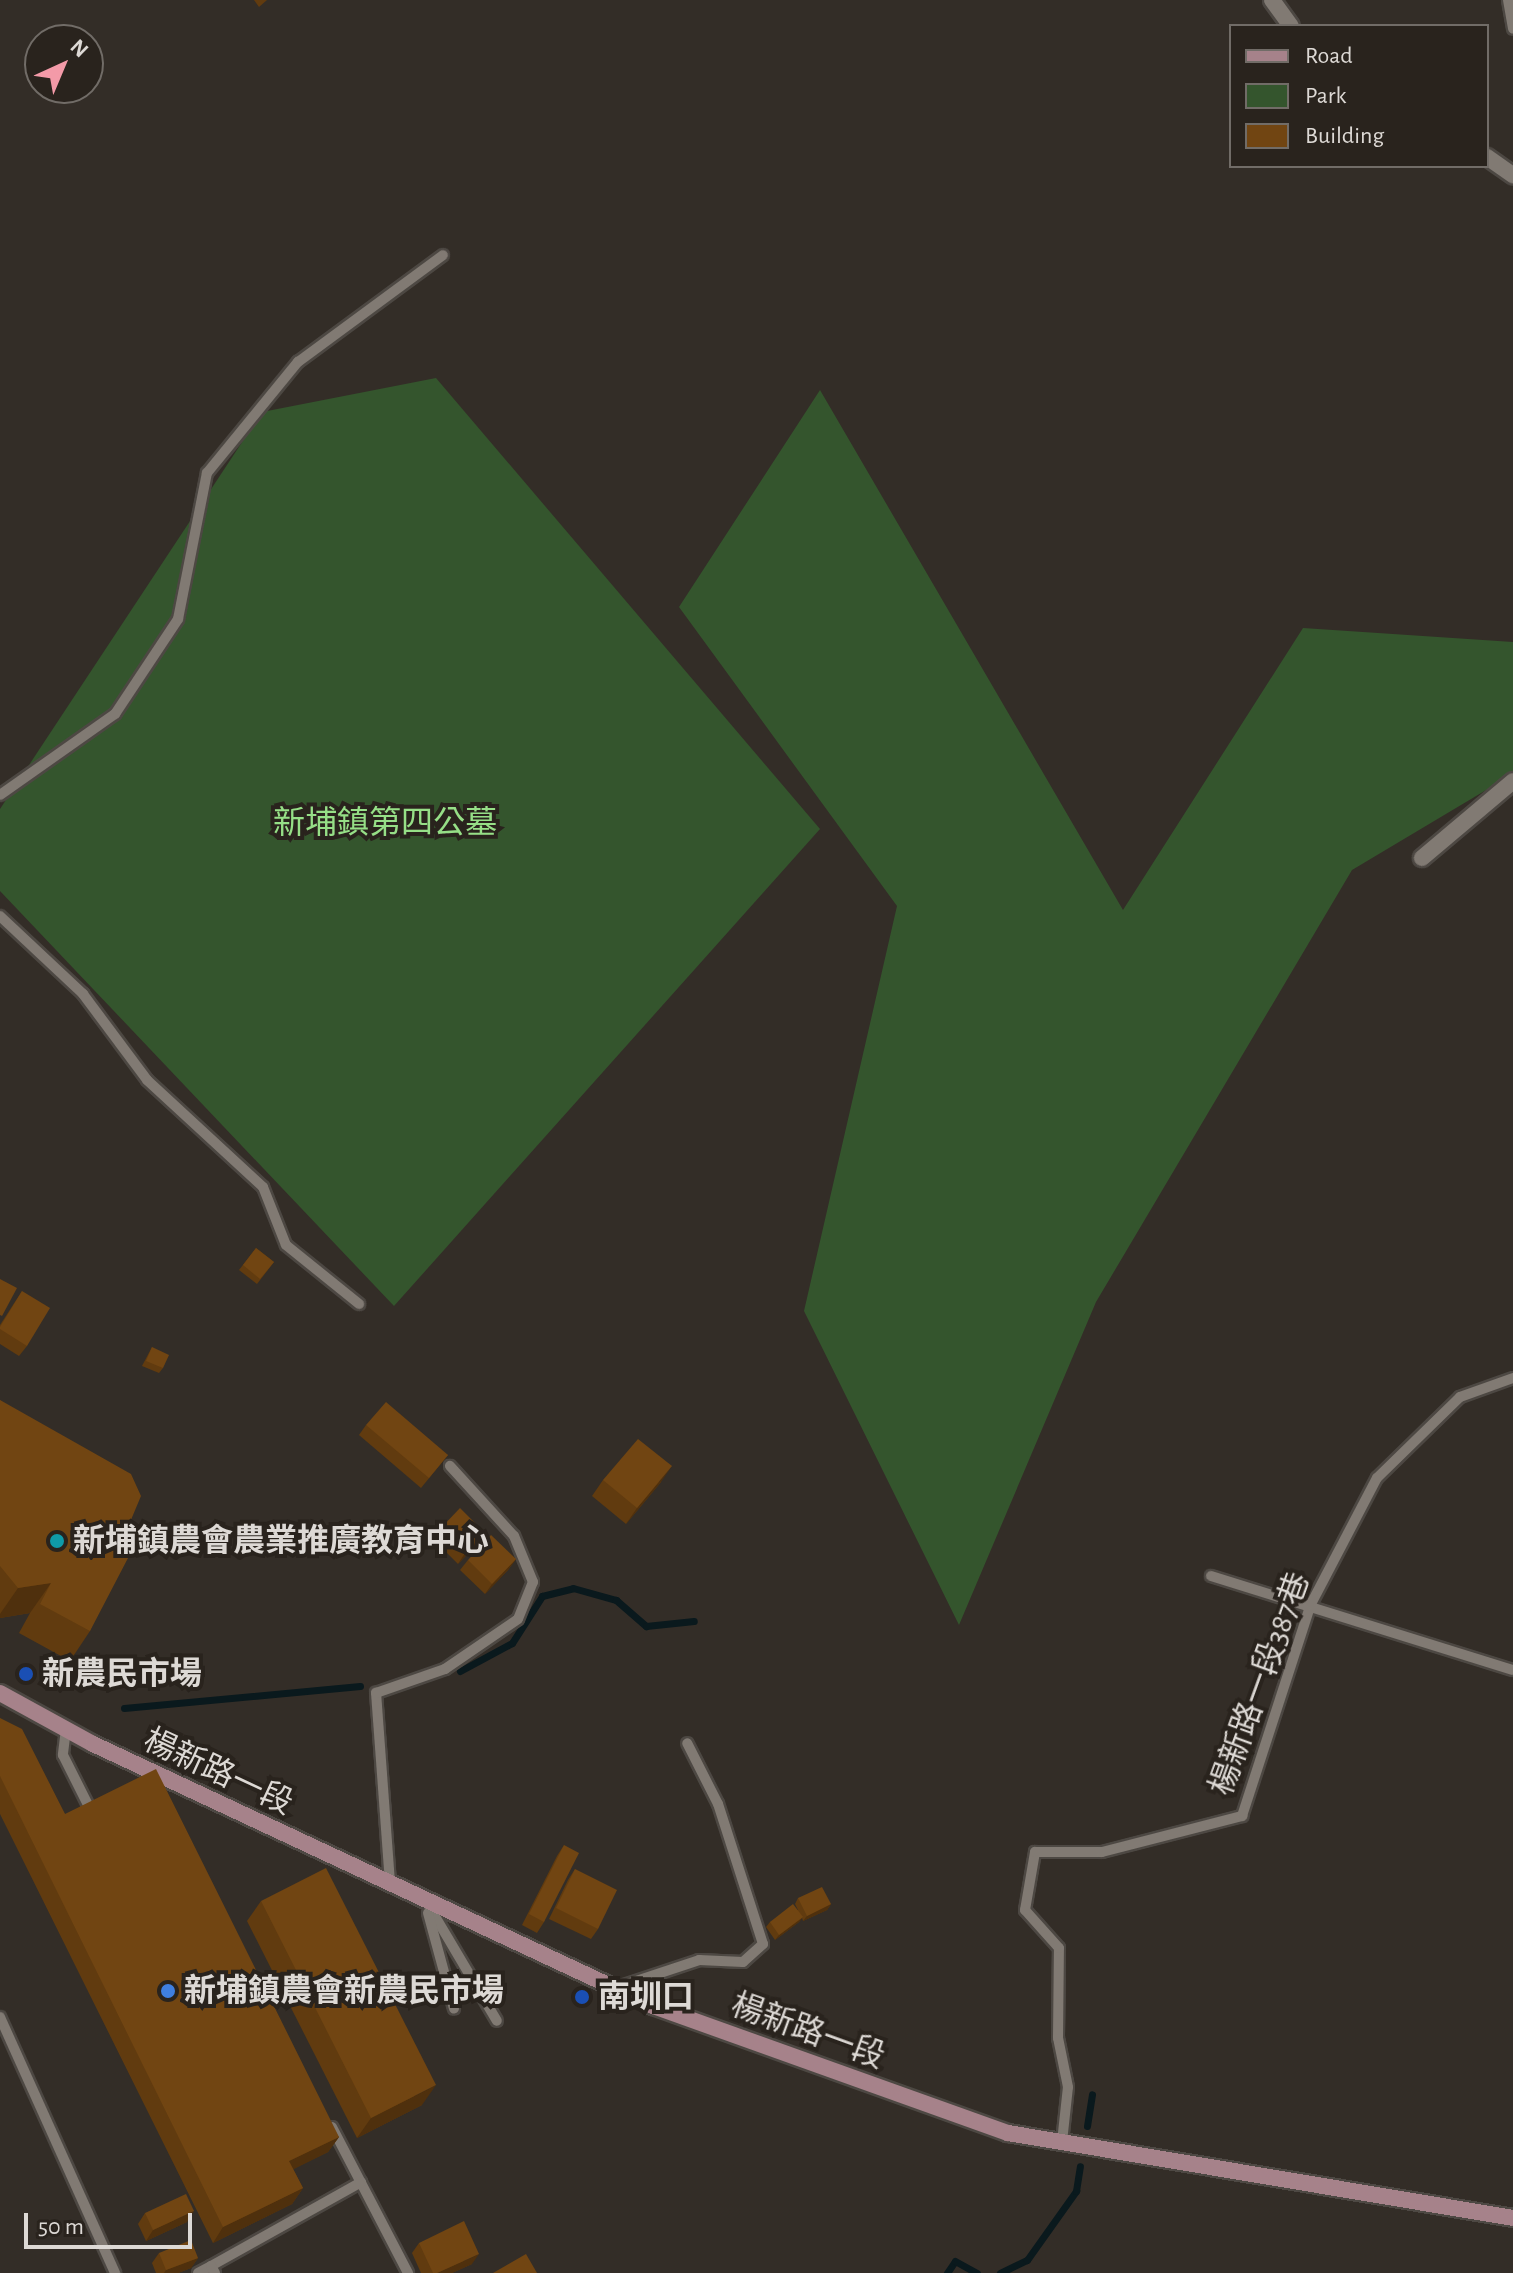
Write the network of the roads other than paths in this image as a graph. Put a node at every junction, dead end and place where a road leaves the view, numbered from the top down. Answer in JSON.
{"nodes":[{"id":1,"x":1272,"y":0,"type":"edge"},
{"id":2,"x":1508,"y":0,"type":"edge"},
{"id":3,"x":1290,"y":24,"type":"edge"},
{"id":4,"x":1513,"y":29,"type":"edge"},
{"id":5,"x":1489,"y":158,"type":"edge"},
{"id":6,"x":1513,"y":175,"type":"edge"},
{"id":7,"x":443,"y":255,"type":"dead end"},
{"id":8,"x":1513,"y":781,"type":"edge"},
{"id":9,"x":0,"y":795,"type":"edge"},
{"id":10,"x":1422,"y":858,"type":"dead end"},
{"id":11,"x":0,"y":916,"type":"edge"},
{"id":12,"x":359,"y":1304,"type":"dead end"},
{"id":13,"x":1512,"y":1377,"type":"edge"},
{"id":14,"x":450,"y":1466,"type":"edge"},
{"id":15,"x":1211,"y":1576,"type":"dead end"},
{"id":16,"x":1311,"y":1604,"type":"junction"},
{"id":17,"x":1513,"y":1670,"type":"edge"},
{"id":18,"x":0,"y":1693,"type":"edge"},
{"id":19,"x":66,"y":1729,"type":"junction"},
{"id":20,"x":687,"y":1743,"type":"dead end"},
{"id":21,"x":143,"y":1768,"type":"junction"},
{"id":22,"x":158,"y":1795,"type":"edge"},
{"id":23,"x":91,"y":1811,"type":"edge"},
{"id":24,"x":390,"y":1883,"type":"junction"},
{"id":25,"x":425,"y":1899,"type":"junction"},
{"id":26,"x":615,"y":1988,"type":"junction"},
{"id":27,"x":454,"y":2009,"type":"dead end"},
{"id":28,"x":0,"y":2017,"type":"edge"},
{"id":29,"x":497,"y":2021,"type":"dead end"},
{"id":30,"x":325,"y":2113,"type":"edge"},
{"id":31,"x":1062,"y":2142,"type":"junction"},
{"id":32,"x":361,"y":2182,"type":"junction"},
{"id":33,"x":1513,"y":2218,"type":"edge"},
{"id":34,"x":213,"y":2270,"type":"edge"},
{"id":35,"x":115,"y":2273,"type":"edge"},
{"id":36,"x":198,"y":2273,"type":"edge"},
{"id":37,"x":408,"y":2273,"type":"edge"}],
"edges":[{"from":1,"to":3,"type":"street"},
{"from":2,"to":4,"type":"lane"},
{"from":5,"to":6,"type":"street"},
{"from":7,"to":9,"type":"lane"},
{"from":8,"to":10,"type":"street"},
{"from":11,"to":12,"type":"lane"},
{"from":13,"to":16,"type":"lane","name":"楊新路一段387巷"},
{"from":14,"to":24,"type":"lane"},
{"from":15,"to":16,"type":"lane"},
{"from":16,"to":17,"type":"lane"},
{"from":16,"to":31,"type":"lane","name":"楊新路一段387巷"},
{"from":18,"to":19,"type":"main road","name":"楊新路一段"},
{"from":19,"to":21,"type":"main road","name":"楊新路一段"},
{"from":19,"to":23,"type":"lane"},
{"from":20,"to":26,"type":"lane"},
{"from":21,"to":22,"type":"lane"},
{"from":21,"to":24,"type":"main road","name":"楊新路一段"},
{"from":24,"to":25,"type":"main road","name":"楊新路一段"},
{"from":25,"to":26,"type":"main road","name":"楊新路一段"},
{"from":25,"to":27,"type":"lane"},
{"from":25,"to":29,"type":"lane"},
{"from":26,"to":31,"type":"main road","name":"楊新路一段"},
{"from":28,"to":35,"type":"lane"},
{"from":30,"to":32,"type":"lane"},
{"from":31,"to":33,"type":"main road","name":"楊新路一段"},
{"from":32,"to":34,"type":"lane"},
{"from":32,"to":37,"type":"lane"},
{"from":34,"to":36,"type":"lane"}]}
